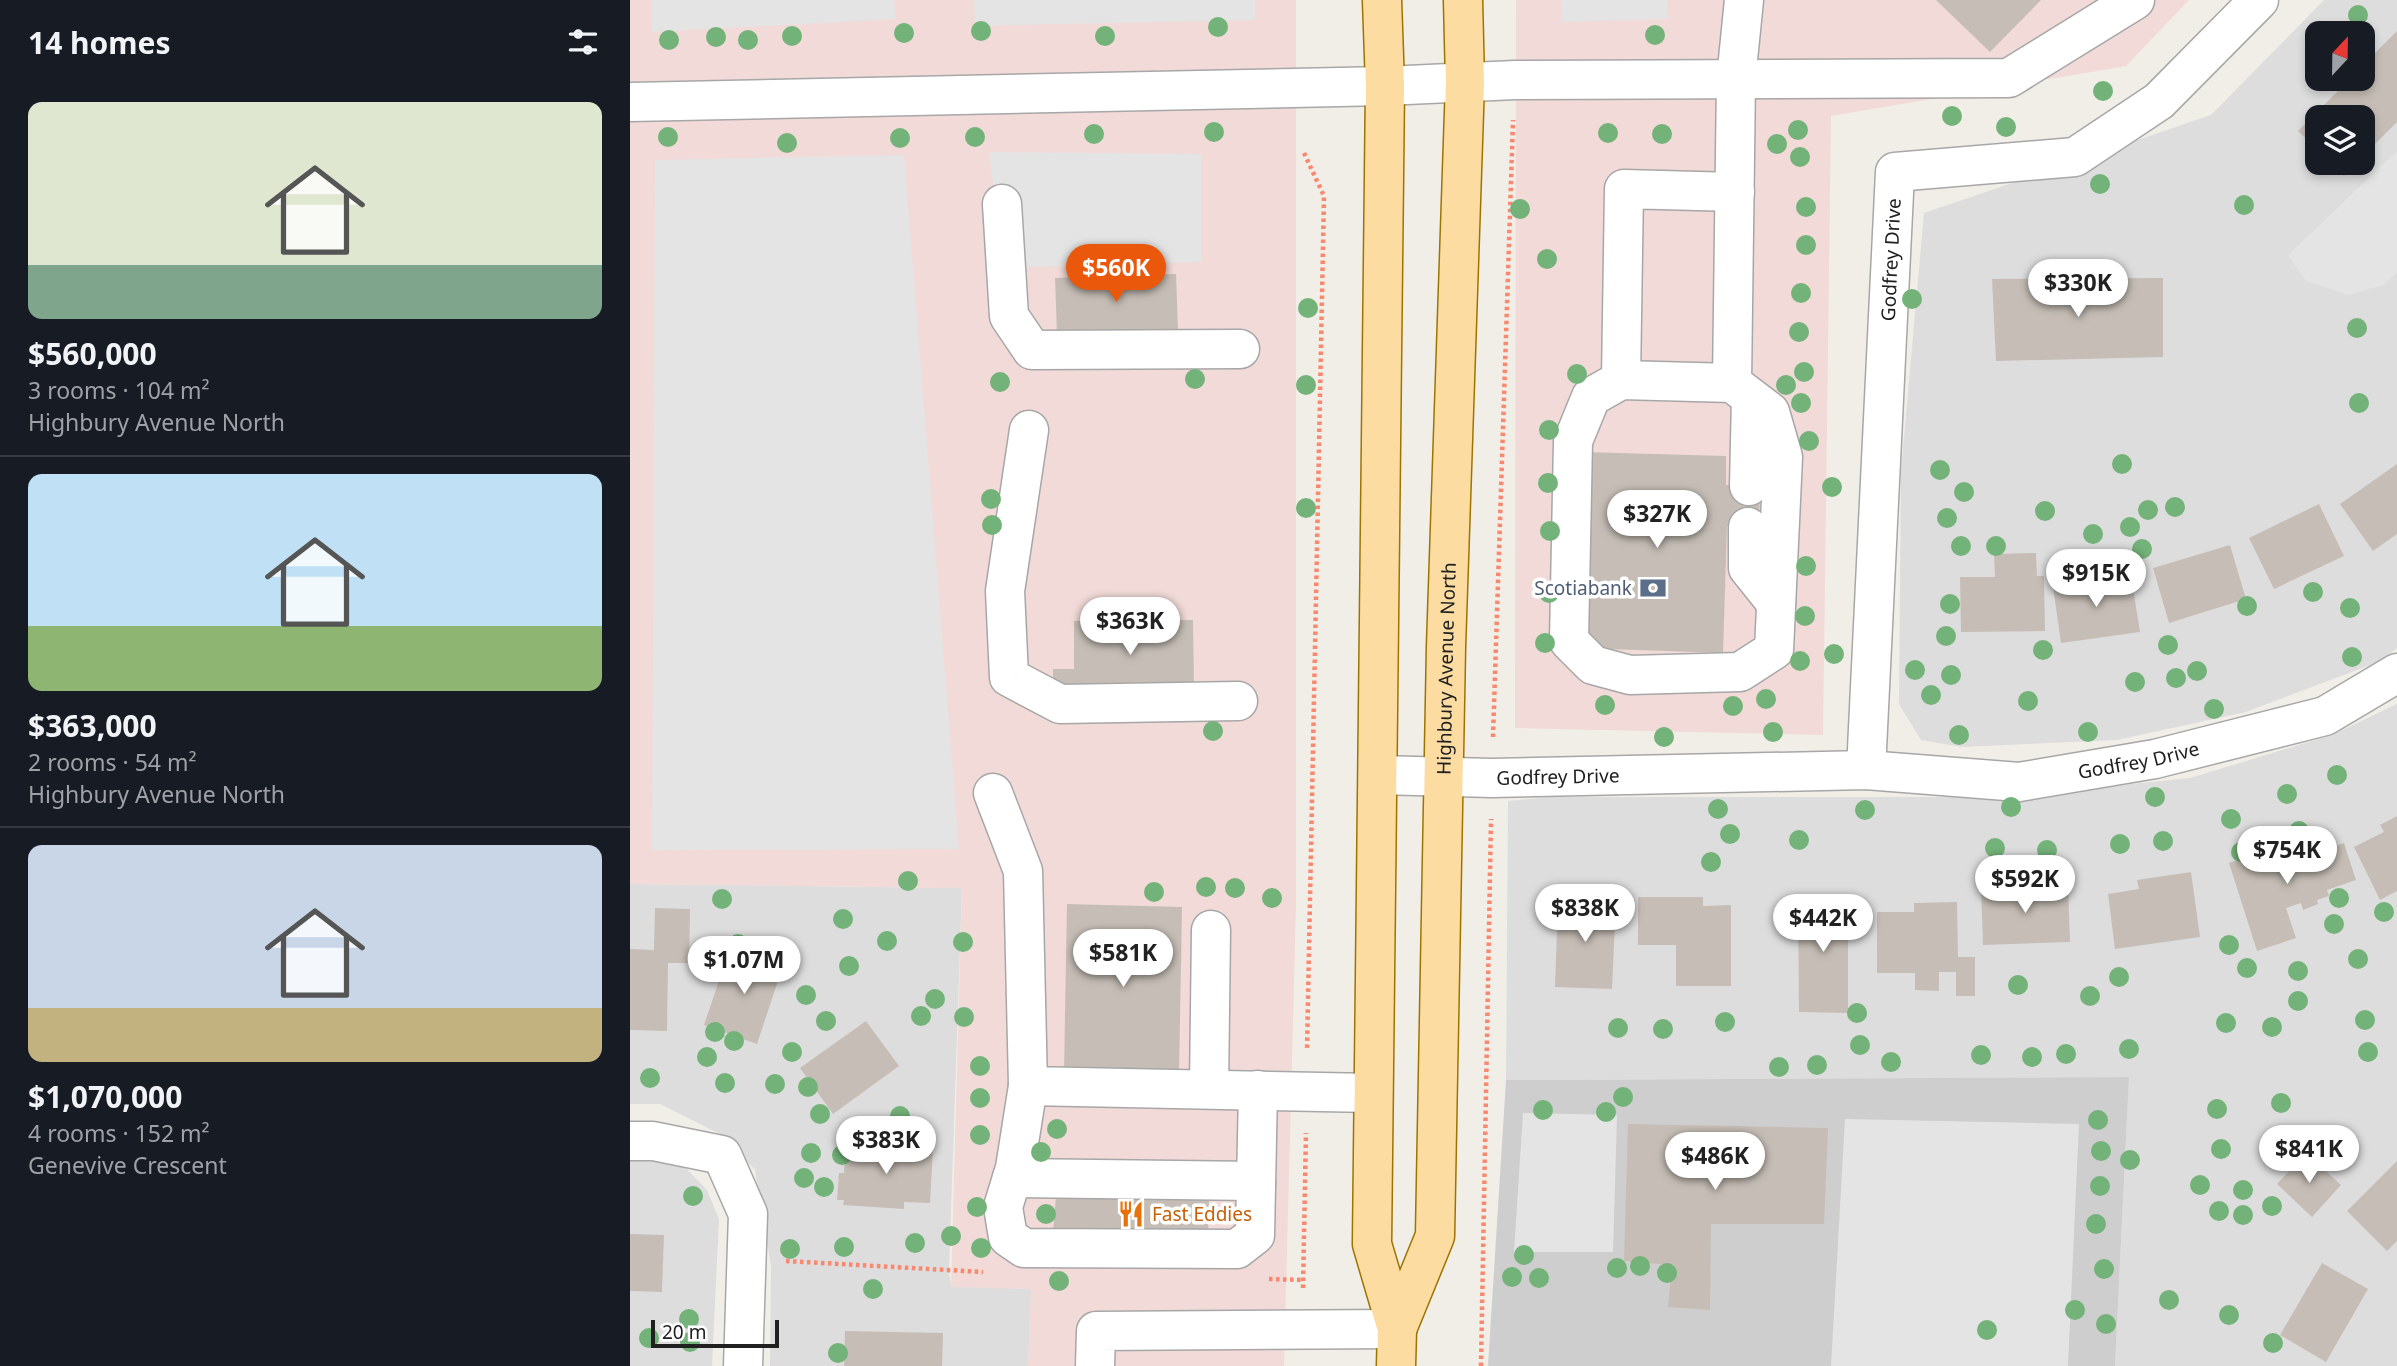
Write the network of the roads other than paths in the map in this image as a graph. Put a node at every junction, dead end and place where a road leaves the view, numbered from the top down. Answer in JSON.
{"nodes":[{"id":1,"x":1382,"y":0,"type":"edge"},
{"id":2,"x":1464,"y":0,"type":"edge"},
{"id":3,"x":1744,"y":0,"type":"edge"},
{"id":4,"x":2135,"y":0,"type":"edge"},
{"id":5,"x":2259,"y":0,"type":"edge"},
{"id":6,"x":1735,"y":79,"type":"junction"},
{"id":7,"x":1465,"y":82,"type":"junction"},
{"id":8,"x":1385,"y":86,"type":"junction"},
{"id":9,"x":630,"y":102,"type":"edge"},
{"id":10,"x":1735,"y":192,"type":"junction"},
{"id":11,"x":1002,"y":204,"type":"dead end"},
{"id":12,"x":1240,"y":349,"type":"dead end"},
{"id":13,"x":1621,"y":380,"type":"junction"},
{"id":14,"x":1742,"y":391,"type":"junction"},
{"id":15,"x":1028,"y":430,"type":"dead end"},
{"id":16,"x":1749,"y":486,"type":"dead end"},
{"id":17,"x":1748,"y":527,"type":"dead end"},
{"id":18,"x":1776,"y":603,"type":"junction"},
{"id":19,"x":2397,"y":673,"type":"edge"},
{"id":20,"x":1238,"y":701,"type":"dead end"},
{"id":21,"x":1866,"y":770,"type":"junction"},
{"id":22,"x":1378,"y":775,"type":"junction"},
{"id":23,"x":1443,"y":777,"type":"junction"},
{"id":24,"x":993,"y":793,"type":"dead end"},
{"id":25,"x":1211,"y":930,"type":"dead end"},
{"id":26,"x":1028,"y":1086,"type":"junction"},
{"id":27,"x":1209,"y":1089,"type":"junction"},
{"id":28,"x":1258,"y":1090,"type":"junction"},
{"id":29,"x":1372,"y":1093,"type":"junction"},
{"id":30,"x":630,"y":1141,"type":"edge"},
{"id":31,"x":1012,"y":1178,"type":"junction"},
{"id":32,"x":1256,"y":1181,"type":"junction"},
{"id":33,"x":1396,"y":1348,"type":"edge"},
{"id":34,"x":743,"y":1366,"type":"edge"},
{"id":35,"x":1095,"y":1366,"type":"edge"}],
"edges":[{"from":1,"to":8,"type":"main road"},
{"from":2,"to":7,"type":"main road","name":"Highbury Avenue North"},
{"from":3,"to":6,"type":"street"},
{"from":4,"to":6,"type":"street"},
{"from":5,"to":21,"type":"street","name":"Godfrey Drive"},
{"from":6,"to":7,"type":"street"},
{"from":6,"to":10,"type":"street"},
{"from":7,"to":8,"type":"street"},
{"from":7,"to":23,"type":"main road","name":"Highbury Avenue North"},
{"from":8,"to":9,"type":"street"},
{"from":8,"to":22,"type":"main road"},
{"from":10,"to":13,"type":"street"},
{"from":10,"to":14,"type":"street"},
{"from":11,"to":12,"type":"street"},
{"from":13,"to":14,"type":"street"},
{"from":13,"to":18,"type":"street"},
{"from":14,"to":16,"type":"street"},
{"from":14,"to":18,"type":"street"},
{"from":15,"to":20,"type":"street"},
{"from":17,"to":18,"type":"street"},
{"from":19,"to":21,"type":"street","name":"Godfrey Drive"},
{"from":21,"to":23,"type":"street","name":"Godfrey Drive"},
{"from":22,"to":23,"type":"street","name":"Godfrey Drive"},
{"from":22,"to":29,"type":"main road"},
{"from":23,"to":33,"type":"main road","name":"Highbury Avenue North"},
{"from":24,"to":26,"type":"street"},
{"from":25,"to":27,"type":"street"},
{"from":26,"to":27,"type":"street"},
{"from":26,"to":31,"type":"street"},
{"from":27,"to":28,"type":"street"},
{"from":28,"to":29,"type":"street"},
{"from":28,"to":32,"type":"street"},
{"from":29,"to":33,"type":"main road"},
{"from":30,"to":34,"type":"street"},
{"from":31,"to":32,"type":"street"},
{"from":31,"to":32,"type":"street"},
{"from":33,"to":35,"type":"street"}]}
